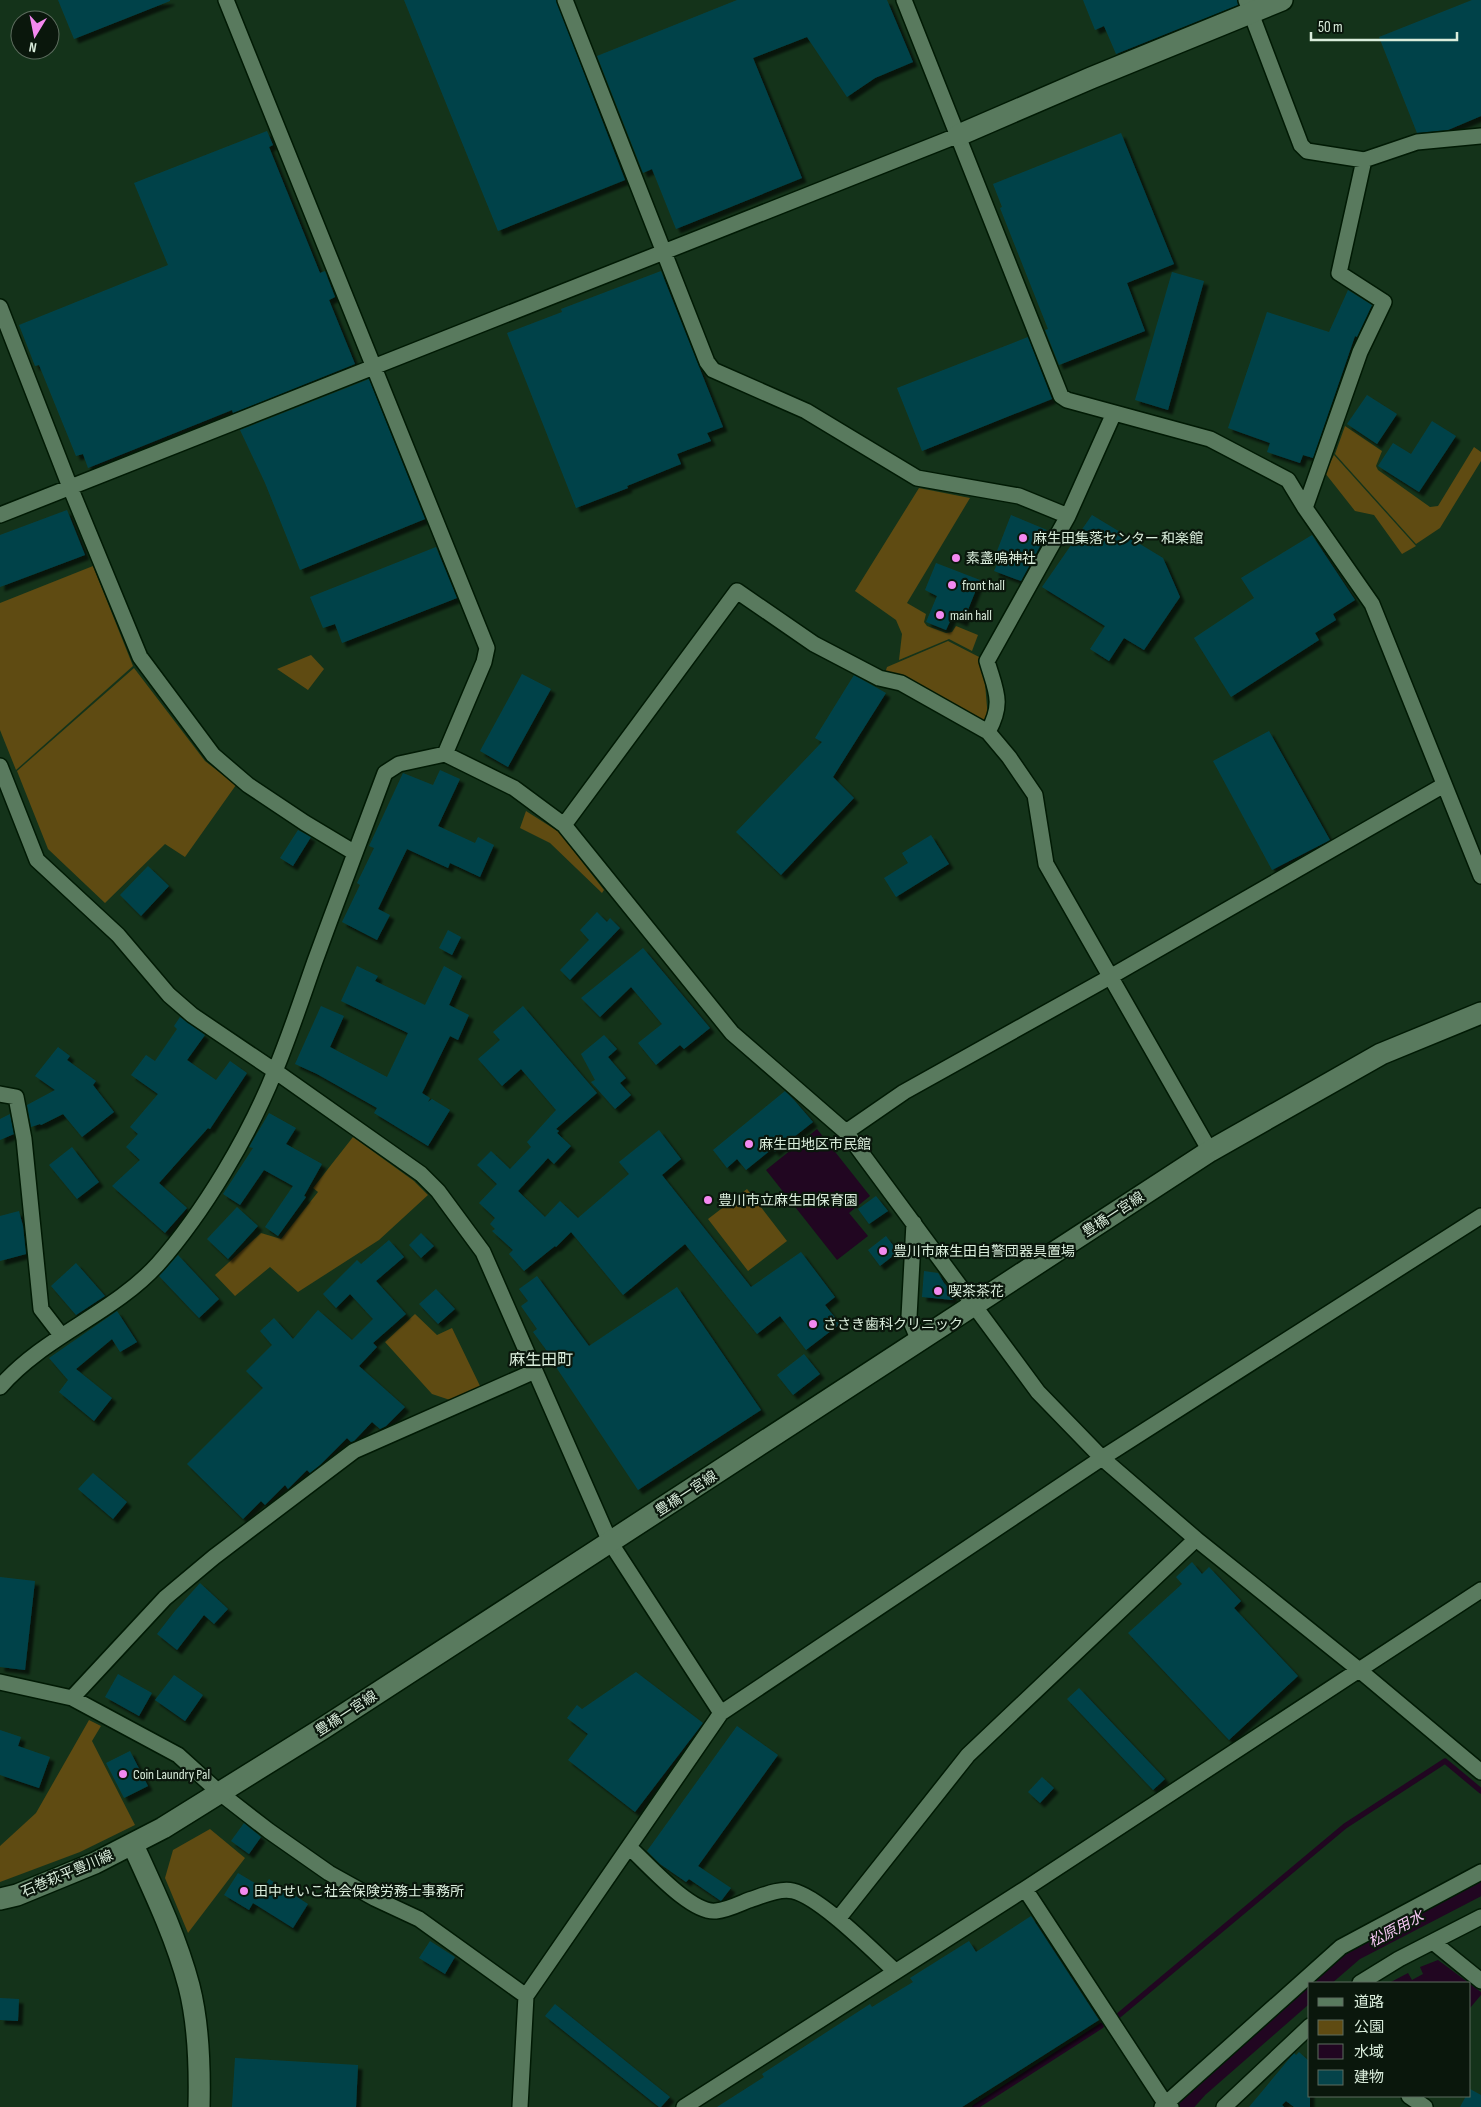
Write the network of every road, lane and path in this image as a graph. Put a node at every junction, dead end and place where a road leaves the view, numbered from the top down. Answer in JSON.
{"nodes":[{"id":1,"x":226,"y":0,"type":"edge"},
{"id":2,"x":565,"y":0,"type":"edge"},
{"id":3,"x":904,"y":0,"type":"edge"},
{"id":4,"x":1282,"y":0,"type":"edge"},
{"id":5,"x":1249,"y":6,"type":"edge"},
{"id":6,"x":959,"y":135,"type":"junction"},
{"id":7,"x":1481,"y":136,"type":"edge"},
{"id":8,"x":1364,"y":160,"type":"junction"},
{"id":9,"x":664,"y":252,"type":"junction"},
{"id":10,"x":0,"y":307,"type":"edge"},
{"id":11,"x":374,"y":368,"type":"junction"},
{"id":12,"x":1114,"y":413,"type":"junction"},
{"id":13,"x":70,"y":487,"type":"junction"},
{"id":14,"x":1305,"y":508,"type":"junction"},
{"id":15,"x":0,"y":515,"type":"edge"},
{"id":16,"x":1068,"y":516,"type":"junction"},
{"id":17,"x":988,"y":732,"type":"junction"},
{"id":18,"x":445,"y":754,"type":"junction"},
{"id":19,"x":0,"y":766,"type":"edge"},
{"id":20,"x":1444,"y":785,"type":"junction"},
{"id":21,"x":564,"y":825,"type":"junction"},
{"id":22,"x":355,"y":853,"type":"junction"},
{"id":23,"x":1481,"y":876,"type":"edge"},
{"id":24,"x":1110,"y":977,"type":"junction"},
{"id":25,"x":1481,"y":1013,"type":"edge"},
{"id":26,"x":275,"y":1071,"type":"junction"},
{"id":27,"x":0,"y":1094,"type":"edge"},
{"id":28,"x":846,"y":1132,"type":"junction"},
{"id":29,"x":1210,"y":1151,"type":"junction"},
{"id":30,"x":1481,"y":1216,"type":"edge"},
{"id":31,"x":914,"y":1223,"type":"junction"},
{"id":32,"x":975,"y":1306,"type":"junction"},
{"id":33,"x":61,"y":1335,"type":"junction"},
{"id":34,"x":919,"y":1341,"type":"junction"},
{"id":35,"x":535,"y":1371,"type":"junction"},
{"id":36,"x":0,"y":1387,"type":"edge"},
{"id":37,"x":1102,"y":1458,"type":"junction"},
{"id":38,"x":1196,"y":1540,"type":"junction"},
{"id":39,"x":610,"y":1542,"type":"junction"},
{"id":40,"x":1481,"y":1590,"type":"edge"},
{"id":41,"x":1358,"y":1669,"type":"junction"},
{"id":42,"x":0,"y":1682,"type":"edge"},
{"id":43,"x":72,"y":1698,"type":"junction"},
{"id":44,"x":720,"y":1713,"type":"junction"},
{"id":45,"x":1481,"y":1772,"type":"edge"},
{"id":46,"x":220,"y":1793,"type":"junction"},
{"id":47,"x":133,"y":1845,"type":"junction"},
{"id":48,"x":629,"y":1847,"type":"junction"},
{"id":49,"x":1481,"y":1872,"type":"edge"},
{"id":50,"x":1025,"y":1889,"type":"junction"},
{"id":51,"x":0,"y":1899,"type":"edge"},
{"id":52,"x":1481,"y":1917,"type":"edge"},
{"id":53,"x":838,"y":1919,"type":"junction"},
{"id":54,"x":1433,"y":1942,"type":"junction"},
{"id":55,"x":895,"y":1971,"type":"junction"},
{"id":56,"x":1481,"y":1981,"type":"edge"},
{"id":57,"x":1362,"y":1982,"type":"edge"},
{"id":58,"x":526,"y":1996,"type":"junction"},
{"id":59,"x":1308,"y":2029,"type":"edge"},
{"id":60,"x":1410,"y":2097,"type":"edge"},
{"id":61,"x":1166,"y":2106,"type":"edge"},
{"id":62,"x":199,"y":2107,"type":"edge"},
{"id":63,"x":520,"y":2107,"type":"edge"},
{"id":64,"x":684,"y":2107,"type":"edge"},
{"id":65,"x":1224,"y":2107,"type":"edge"},
{"id":66,"x":1425,"y":2107,"type":"edge"}],
"edges":[{"from":1,"to":11,"type":"street"},
{"from":2,"to":9,"type":"street"},
{"from":3,"to":6,"type":"street"},
{"from":4,"to":5,"type":"main road"},
{"from":5,"to":6,"type":"main road"},
{"from":5,"to":8,"type":"street"},
{"from":6,"to":9,"type":"street"},
{"from":6,"to":12,"type":"street"},
{"from":7,"to":8,"type":"street"},
{"from":8,"to":14,"type":"street"},
{"from":9,"to":11,"type":"street"},
{"from":9,"to":16,"type":"street"},
{"from":10,"to":13,"type":"street"},
{"from":11,"to":13,"type":"street"},
{"from":11,"to":18,"type":"street"},
{"from":12,"to":14,"type":"street"},
{"from":12,"to":16,"type":"street"},
{"from":13,"to":15,"type":"street"},
{"from":13,"to":22,"type":"street"},
{"from":14,"to":20,"type":"street"},
{"from":16,"to":17,"type":"street"},
{"from":17,"to":21,"type":"street"},
{"from":17,"to":24,"type":"street"},
{"from":18,"to":21,"type":"street"},
{"from":18,"to":22,"type":"street"},
{"from":19,"to":26,"type":"street"},
{"from":20,"to":23,"type":"street"},
{"from":20,"to":24,"type":"street"},
{"from":21,"to":28,"type":"street"},
{"from":22,"to":26,"type":"street"},
{"from":24,"to":28,"type":"street"},
{"from":24,"to":29,"type":"street"},
{"from":25,"to":29,"type":"main road","name":"豊橋一宮線"},
{"from":26,"to":33,"type":"street"},
{"from":26,"to":35,"type":"street"},
{"from":27,"to":33,"type":"street"},
{"from":28,"to":31,"type":"street"},
{"from":29,"to":32,"type":"main road","name":"豊橋一宮線"},
{"from":30,"to":37,"type":"street"},
{"from":31,"to":32,"type":"street"},
{"from":31,"to":34,"type":"street"},
{"from":32,"to":34,"type":"main road","name":"豊橋一宮線"},
{"from":32,"to":37,"type":"street"},
{"from":33,"to":36,"type":"street"},
{"from":34,"to":39,"type":"main road","name":"豊橋一宮線"},
{"from":35,"to":39,"type":"street"},
{"from":35,"to":43,"type":"street"},
{"from":37,"to":38,"type":"street"},
{"from":37,"to":44,"type":"street"},
{"from":38,"to":41,"type":"street"},
{"from":38,"to":53,"type":"street"},
{"from":39,"to":44,"type":"street"},
{"from":39,"to":46,"type":"main road","name":"豊橋一宮線"},
{"from":40,"to":41,"type":"street"},
{"from":41,"to":45,"type":"street"},
{"from":41,"to":50,"type":"street"},
{"from":42,"to":43,"type":"street"},
{"from":43,"to":46,"type":"street"},
{"from":44,"to":48,"type":"street"},
{"from":46,"to":47,"type":"main road","name":"豊橋一宮線"},
{"from":46,"to":58,"type":"street"},
{"from":47,"to":51,"type":"main road","name":"石巻萩平豊川線"},
{"from":47,"to":62,"type":"main road"},
{"from":48,"to":53,"type":"street"},
{"from":48,"to":58,"type":"street"},
{"from":49,"to":61,"type":"street"},
{"from":50,"to":55,"type":"street"},
{"from":50,"to":61,"type":"street"},
{"from":52,"to":54,"type":"street"},
{"from":53,"to":55,"type":"street"},
{"from":54,"to":56,"type":"street"},
{"from":54,"to":57,"type":"street"},
{"from":55,"to":64,"type":"street"},
{"from":58,"to":63,"type":"street"},
{"from":59,"to":65,"type":"street"},
{"from":60,"to":66,"type":"street"}]}
